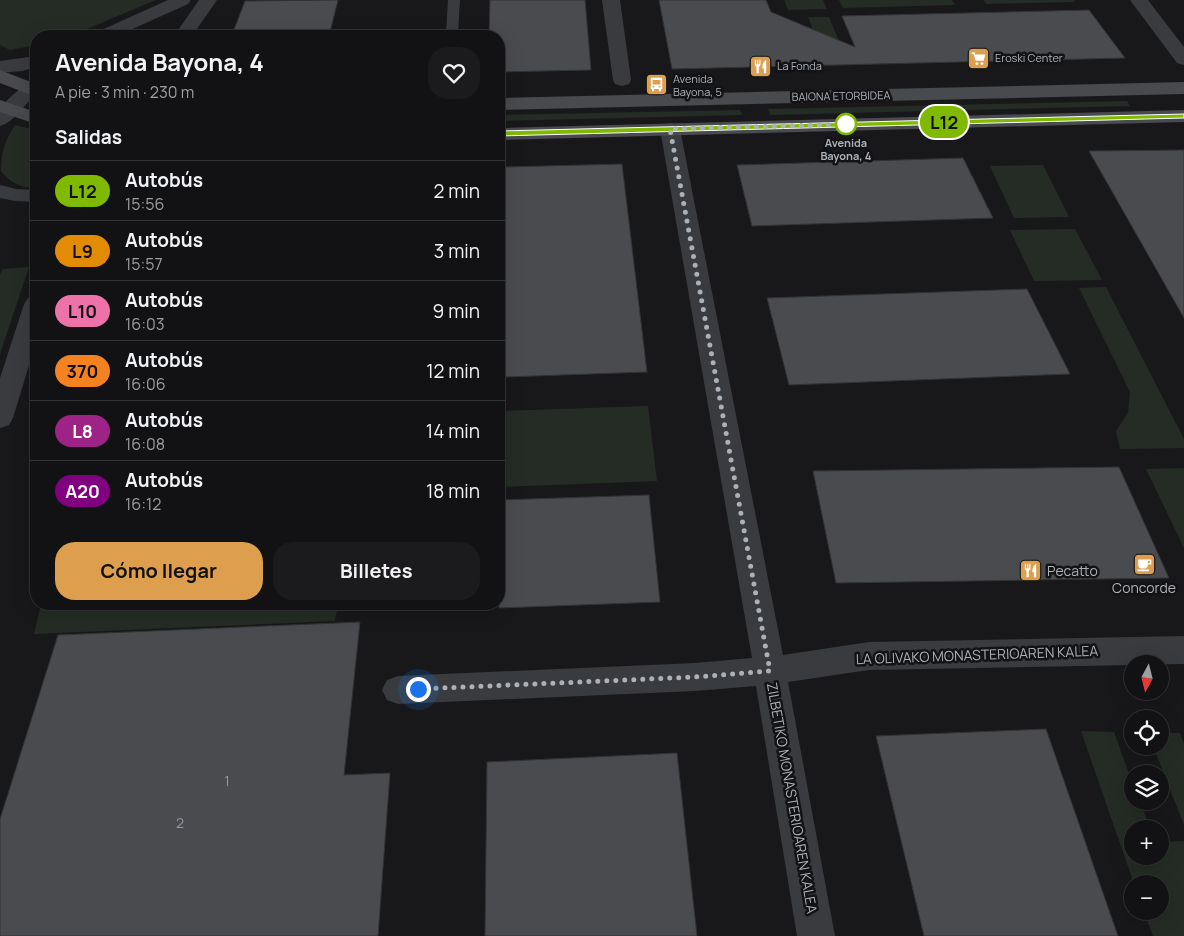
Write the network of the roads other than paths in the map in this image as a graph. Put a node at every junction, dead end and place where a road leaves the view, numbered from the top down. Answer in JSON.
{"nodes":[{"id":1,"x":183,"y":0,"type":"edge"},
{"id":2,"x":208,"y":0,"type":"edge"},
{"id":3,"x":454,"y":0,"type":"edge"},
{"id":4,"x":611,"y":0,"type":"edge"},
{"id":5,"x":1139,"y":0,"type":"edge"},
{"id":6,"x":129,"y":30,"type":"edge"},
{"id":7,"x":187,"y":30,"type":"edge"},
{"id":8,"x":452,"y":30,"type":"edge"},
{"id":9,"x":1184,"y":59,"type":"edge"},
{"id":10,"x":30,"y":63,"type":"edge"},
{"id":11,"x":0,"y":67,"type":"edge"},
{"id":12,"x":0,"y":76,"type":"edge"},
{"id":13,"x":622,"y":80,"type":"dead end"},
{"id":14,"x":30,"y":87,"type":"edge"},
{"id":15,"x":1184,"y":88,"type":"edge"},
{"id":16,"x":30,"y":93,"type":"edge"},
{"id":17,"x":505,"y":104,"type":"edge"},
{"id":18,"x":3,"y":112,"type":"edge"},
{"id":19,"x":1184,"y":116,"type":"edge"},
{"id":20,"x":30,"y":117,"type":"edge"},
{"id":21,"x":670,"y":129,"type":"junction"},
{"id":22,"x":505,"y":134,"type":"edge"},
{"id":23,"x":0,"y":191,"type":"edge"},
{"id":24,"x":30,"y":196,"type":"edge"},
{"id":25,"x":30,"y":323,"type":"edge"},
{"id":26,"x":0,"y":418,"type":"edge"},
{"id":27,"x":1184,"y":650,"type":"edge"},
{"id":28,"x":770,"y":671,"type":"junction"},
{"id":29,"x":398,"y":690,"type":"dead end"},
{"id":30,"x":816,"y":936,"type":"edge"}],
"edges":[{"from":1,"to":6,"type":"street"},
{"from":2,"to":7,"type":"street"},
{"from":3,"to":8,"type":"lane"},
{"from":4,"to":13,"type":"street"},
{"from":5,"to":9,"type":"street"},
{"from":10,"to":11,"type":"street"},
{"from":12,"to":14,"type":"main road"},
{"from":15,"to":17,"type":"main road","name":"BAIONA ETORBIDEA"},
{"from":16,"to":18,"type":"street"},
{"from":18,"to":20,"type":"main road"},
{"from":19,"to":21,"type":"main road"},
{"from":21,"to":22,"type":"main road"},
{"from":21,"to":28,"type":"street","name":"ZILBETIKO MONASTERIOAREN KALEA"},
{"from":23,"to":24,"type":"street"},
{"from":25,"to":26,"type":"street"},
{"from":27,"to":28,"type":"street","name":"LA OLIVAKO MONASTERIOAREN KALEA"},
{"from":28,"to":29,"type":"street","name":"LA OLIVAKO MONASTERIOAREN KALEA"},
{"from":28,"to":30,"type":"street","name":"ZILBETIKO MONASTERIOAREN KALEA"}]}
